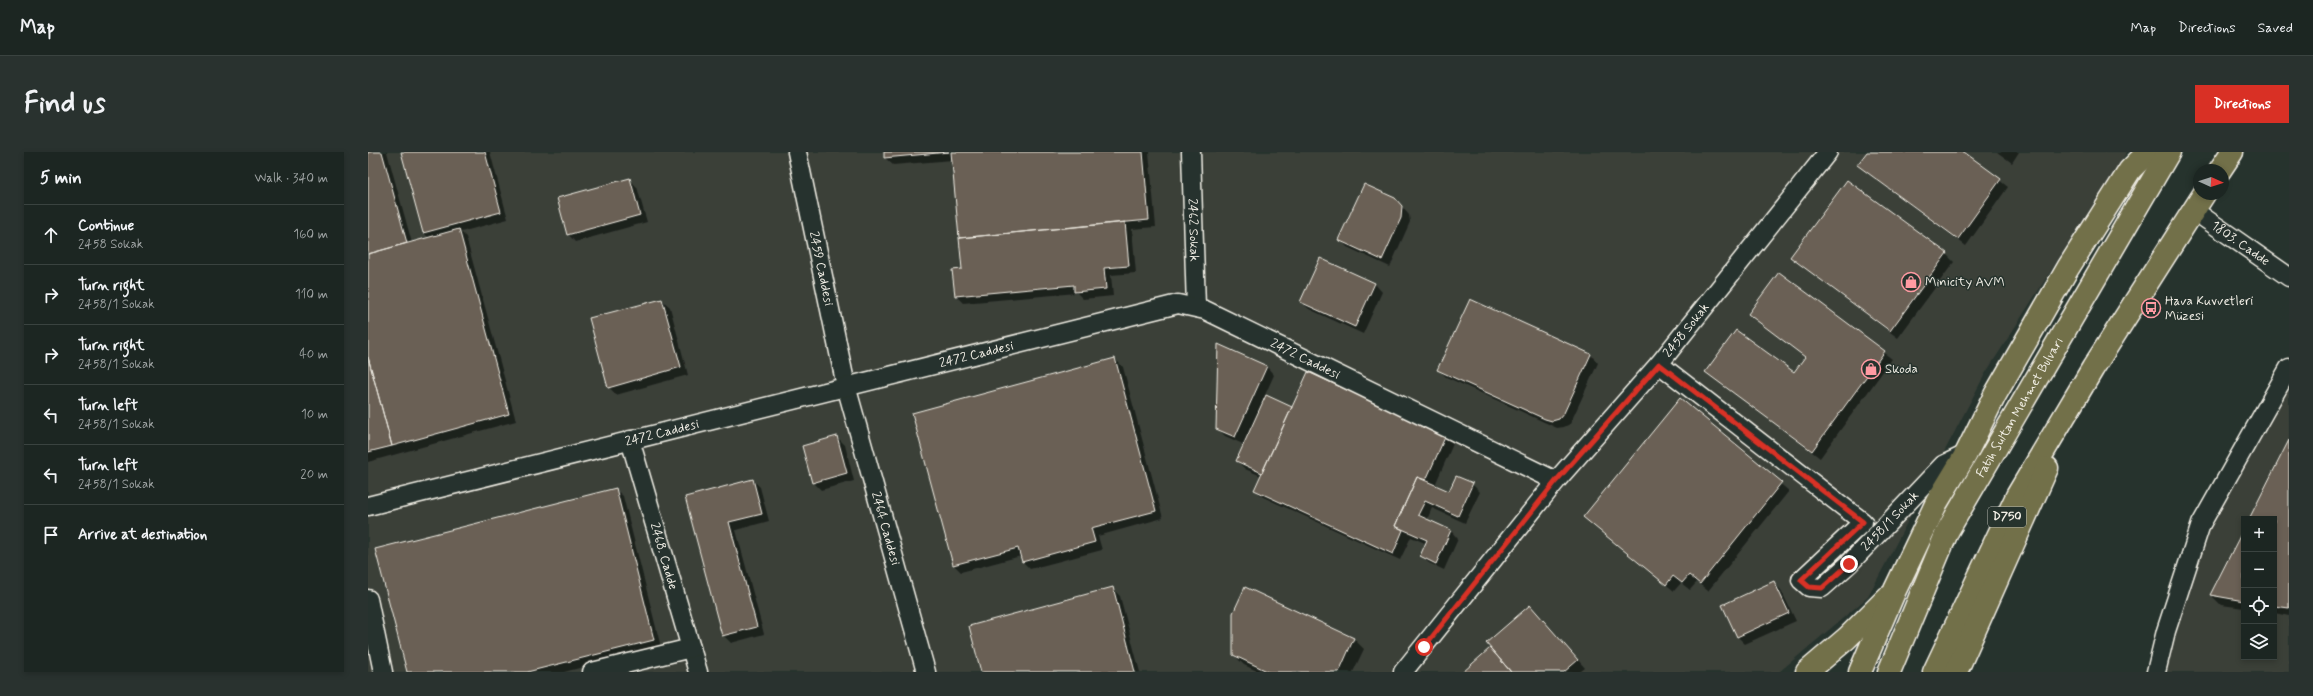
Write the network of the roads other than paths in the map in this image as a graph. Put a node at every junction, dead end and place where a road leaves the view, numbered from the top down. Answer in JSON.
{"nodes":[{"id":1,"x":797,"y":152,"type":"edge"},
{"id":2,"x":1191,"y":152,"type":"edge"},
{"id":3,"x":1828,"y":152,"type":"edge"},
{"id":4,"x":2148,"y":152,"type":"edge"},
{"id":5,"x":2169,"y":152,"type":"edge"},
{"id":6,"x":2232,"y":152,"type":"edge"},
{"id":7,"x":2224,"y":164,"type":"edge"},
{"id":8,"x":2198,"y":202,"type":"edge"},
{"id":9,"x":2289,"y":276,"type":"edge"},
{"id":10,"x":1196,"y":307,"type":"junction"},
{"id":11,"x":1659,"y":364,"type":"junction"},
{"id":12,"x":2093,"y":368,"type":"junction"},
{"id":13,"x":2289,"y":368,"type":"edge"},
{"id":14,"x":846,"y":386,"type":"junction"},
{"id":15,"x":2010,"y":420,"type":"junction"},
{"id":16,"x":630,"y":440,"type":"junction"},
{"id":17,"x":1966,"y":454,"type":"junction"},
{"id":18,"x":1556,"y":481,"type":"junction"},
{"id":19,"x":368,"y":506,"type":"edge"},
{"id":20,"x":1895,"y":590,"type":"junction"},
{"id":21,"x":368,"y":600,"type":"edge"},
{"id":22,"x":691,"y":648,"type":"junction"},
{"id":23,"x":383,"y":672,"type":"edge"},
{"id":24,"x":592,"y":672,"type":"edge"},
{"id":25,"x":698,"y":672,"type":"edge"},
{"id":26,"x":926,"y":672,"type":"edge"},
{"id":27,"x":1403,"y":672,"type":"edge"},
{"id":28,"x":1807,"y":672,"type":"edge"},
{"id":29,"x":1860,"y":672,"type":"edge"},
{"id":30,"x":1889,"y":672,"type":"edge"},
{"id":31,"x":1934,"y":672,"type":"edge"},
{"id":32,"x":1956,"y":672,"type":"edge"},
{"id":33,"x":2156,"y":672,"type":"edge"}],
"edges":[{"from":1,"to":14,"type":"street","name":"2459 Caddesi"},
{"from":2,"to":10,"type":"street","name":"2462 Sokak"},
{"from":3,"to":11,"type":"street","name":"2458 Sokak"},
{"from":4,"to":17,"type":"highway"},
{"from":5,"to":15,"type":"highway","name":"Fatih Sultan Mehmet Bulvarı"},
{"from":6,"to":7,"type":"highway"},
{"from":8,"to":9,"type":"street","name":"1803. Cadde"},
{"from":8,"to":12,"type":"highway","number":"D750"},
{"from":10,"to":14,"type":"street","name":"2472 Caddesi"},
{"from":10,"to":18,"type":"street","name":"2472 Caddesi"},
{"from":11,"to":17,"type":"street","name":"2458/1 Sokak"},
{"from":11,"to":18,"type":"street","name":"2458 Sokak"},
{"from":12,"to":31,"type":"highway","number":"D750"},
{"from":12,"to":32,"type":"highway"},
{"from":13,"to":33,"type":"street"},
{"from":14,"to":16,"type":"street","name":"2472 Caddesi"},
{"from":14,"to":26,"type":"street","name":"2464 Caddesi"},
{"from":15,"to":17,"type":"highway"},
{"from":15,"to":30,"type":"highway","name":"Fatih Sultan Mehmet Bulvarı"},
{"from":16,"to":19,"type":"street","name":"2472 Caddesi"},
{"from":16,"to":22,"type":"street","name":"2468. Cadde"},
{"from":17,"to":20,"type":"highway"},
{"from":18,"to":27,"type":"street","name":"2458 Sokak"},
{"from":20,"to":28,"type":"highway"},
{"from":20,"to":29,"type":"highway"},
{"from":21,"to":23,"type":"street"},
{"from":22,"to":24,"type":"street"},
{"from":22,"to":25,"type":"street","name":"2468. Cadde"}]}
